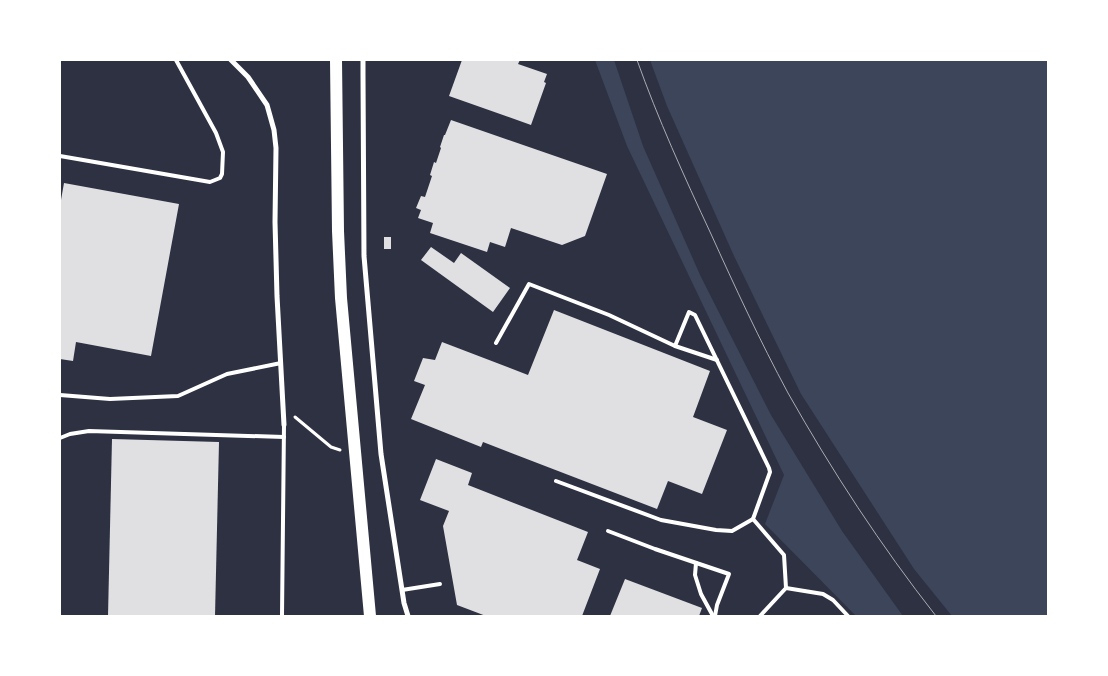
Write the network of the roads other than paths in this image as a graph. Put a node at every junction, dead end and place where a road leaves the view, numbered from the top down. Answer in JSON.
{"nodes":[{"id":1,"x":176,"y":60,"type":"edge"},
{"id":2,"x":231,"y":60,"type":"edge"},
{"id":3,"x":336,"y":60,"type":"edge"},
{"id":4,"x":364,"y":60,"type":"edge"},
{"id":5,"x":60,"y":156,"type":"edge"},
{"id":6,"x":496,"y":343,"type":"dead end"},
{"id":7,"x":674,"y":346,"type":"junction"},
{"id":8,"x":717,"y":360,"type":"junction"},
{"id":9,"x":281,"y":363,"type":"junction"},
{"id":10,"x":60,"y":395,"type":"edge"},
{"id":11,"x":284,"y":425,"type":"joint"},
{"id":12,"x":61,"y":437,"type":"edge"},
{"id":13,"x":284,"y":437,"type":"junction"},
{"id":14,"x":556,"y":481,"type":"dead end"},
{"id":15,"x":752,"y":519,"type":"junction"},
{"id":16,"x":608,"y":531,"type":"dead end"},
{"id":17,"x":696,"y":563,"type":"junction"},
{"id":18,"x":440,"y":584,"type":"dead end"},
{"id":19,"x":786,"y":588,"type":"junction"},
{"id":20,"x":402,"y":590,"type":"junction"},
{"id":21,"x":282,"y":616,"type":"edge"},
{"id":22,"x":370,"y":616,"type":"edge"},
{"id":23,"x":408,"y":616,"type":"edge"},
{"id":24,"x":714,"y":616,"type":"edge"},
{"id":25,"x":760,"y":616,"type":"edge"},
{"id":26,"x":848,"y":616,"type":"edge"}],
"edges":[{"from":1,"to":5,"type":"lane"},
{"from":2,"to":9,"type":"street"},
{"from":3,"to":22,"type":"main road"},
{"from":4,"to":20,"type":"street"},
{"from":6,"to":7,"type":"lane"},
{"from":7,"to":8,"type":"lane"},
{"from":7,"to":8,"type":"lane"},
{"from":8,"to":15,"type":"lane"},
{"from":9,"to":10,"type":"lane"},
{"from":9,"to":11,"type":"street"},
{"from":11,"to":13,"type":"lane"},
{"from":12,"to":13,"type":"lane"},
{"from":13,"to":21,"type":"lane"},
{"from":14,"to":15,"type":"lane"},
{"from":15,"to":19,"type":"lane"},
{"from":16,"to":17,"type":"lane"},
{"from":17,"to":24,"type":"lane"},
{"from":17,"to":24,"type":"lane"},
{"from":18,"to":20,"type":"lane"},
{"from":19,"to":25,"type":"lane"},
{"from":19,"to":26,"type":"lane"},
{"from":20,"to":23,"type":"street"}]}
